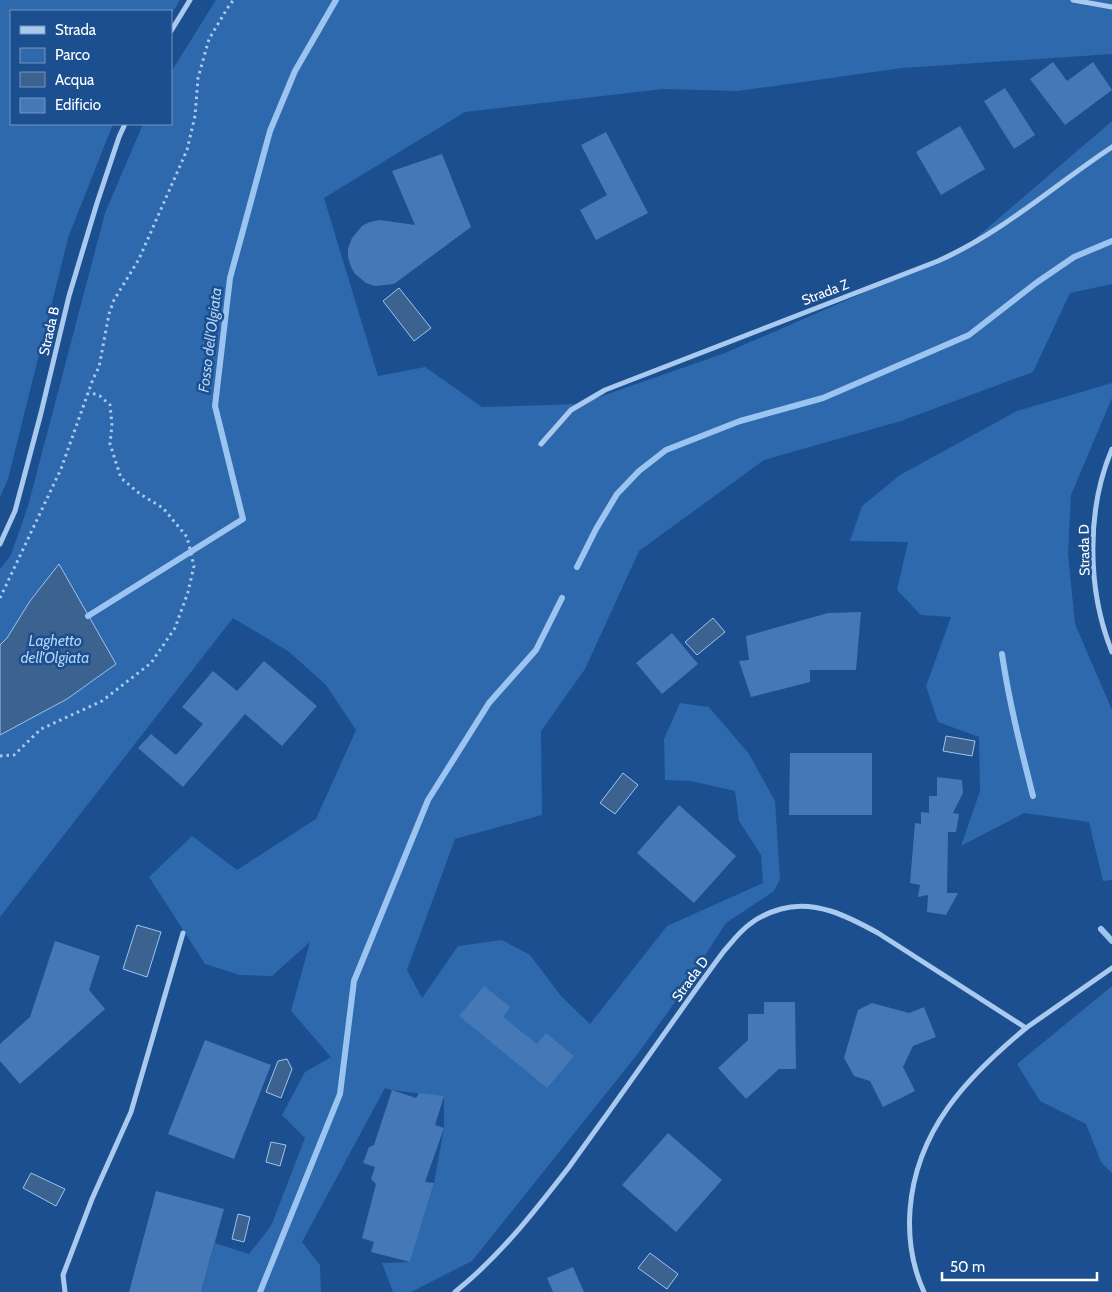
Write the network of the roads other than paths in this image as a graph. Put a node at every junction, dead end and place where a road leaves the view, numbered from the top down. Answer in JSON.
{"nodes":[{"id":1,"x":190,"y":0,"type":"edge"},
{"id":2,"x":1073,"y":0,"type":"edge"},
{"id":3,"x":1112,"y":7,"type":"edge"},
{"id":4,"x":172,"y":29,"type":"edge"},
{"id":5,"x":125,"y":125,"type":"edge"},
{"id":6,"x":1112,"y":147,"type":"edge"},
{"id":7,"x":540,"y":444,"type":"dead end"},
{"id":8,"x":1112,"y":449,"type":"edge"},
{"id":9,"x":0,"y":544,"type":"edge"},
{"id":10,"x":1112,"y":652,"type":"edge"},
{"id":11,"x":182,"y":933,"type":"dead end"},
{"id":12,"x":1112,"y":968,"type":"edge"},
{"id":13,"x":1026,"y":1028,"type":"junction"},
{"id":14,"x":65,"y":1292,"type":"edge"},
{"id":15,"x":455,"y":1292,"type":"edge"},
{"id":16,"x":924,"y":1292,"type":"edge"}],
"edges":[{"from":1,"to":4,"type":"street"},
{"from":2,"to":3,"type":"street"},
{"from":5,"to":9,"type":"street","name":"Strada B"},
{"from":6,"to":7,"type":"street","name":"Strada Z"},
{"from":8,"to":10,"type":"street","name":"Strada D"},
{"from":11,"to":14,"type":"street"},
{"from":12,"to":13,"type":"street"},
{"from":13,"to":15,"type":"street","name":"Strada D"},
{"from":13,"to":16,"type":"street"}]}
